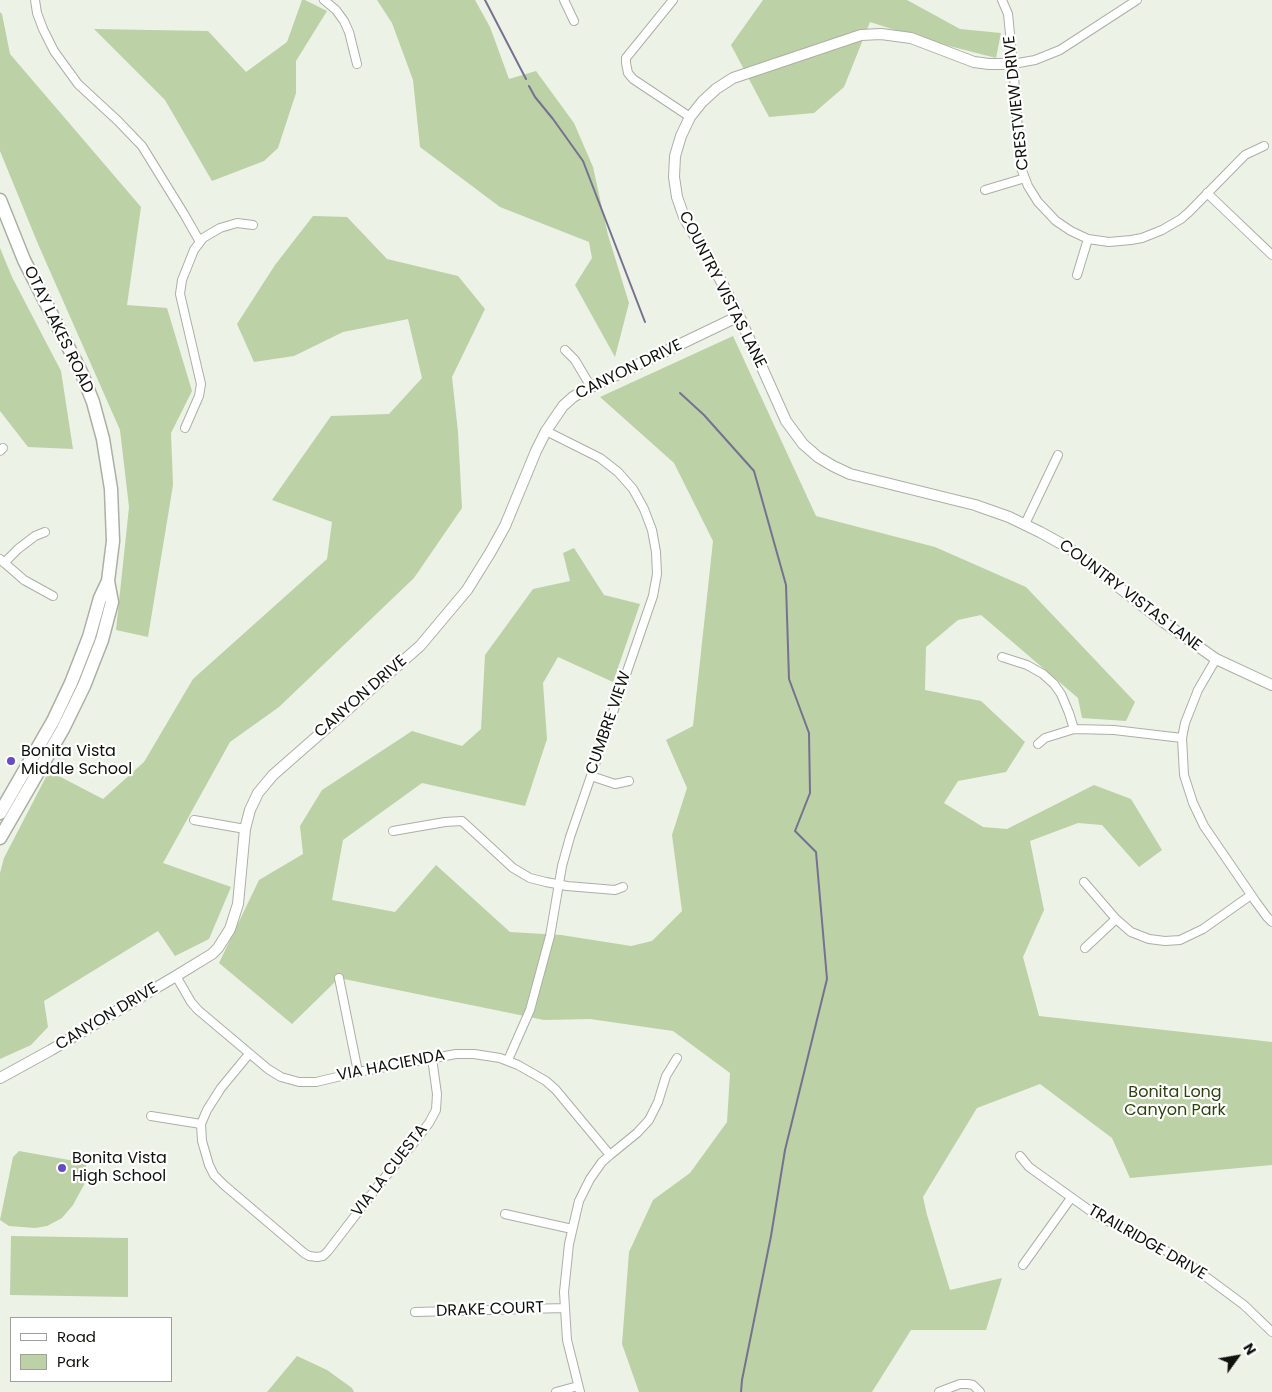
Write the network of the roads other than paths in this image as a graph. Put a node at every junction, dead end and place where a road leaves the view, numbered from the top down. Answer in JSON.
{"nodes":[{"id":1,"x":35,"y":0,"type":"edge"},
{"id":2,"x":324,"y":0,"type":"edge"},
{"id":3,"x":564,"y":0,"type":"edge"},
{"id":4,"x":672,"y":0,"type":"edge"},
{"id":5,"x":1002,"y":0,"type":"edge"},
{"id":6,"x":1137,"y":0,"type":"edge"},
{"id":7,"x":574,"y":21,"type":"dead end"},
{"id":8,"x":357,"y":64,"type":"dead end"},
{"id":9,"x":1014,"y":64,"type":"junction"},
{"id":10,"x":690,"y":117,"type":"junction"},
{"id":11,"x":1264,"y":146,"type":"dead end"},
{"id":12,"x":1025,"y":178,"type":"junction"},
{"id":13,"x":985,"y":190,"type":"dead end"},
{"id":14,"x":1207,"y":193,"type":"junction"},
{"id":15,"x":0,"y":200,"type":"edge"},
{"id":16,"x":253,"y":225,"type":"dead end"},
{"id":17,"x":1088,"y":238,"type":"junction"},
{"id":18,"x":200,"y":242,"type":"junction"},
{"id":19,"x":1272,"y":255,"type":"edge"},
{"id":20,"x":1077,"y":275,"type":"dead end"},
{"id":21,"x":739,"y":316,"type":"junction"},
{"id":22,"x":565,"y":350,"type":"dead end"},
{"id":23,"x":591,"y":387,"type":"junction"},
{"id":24,"x":185,"y":428,"type":"dead end"},
{"id":25,"x":546,"y":431,"type":"junction"},
{"id":26,"x":1058,"y":456,"type":"dead end"},
{"id":27,"x":1026,"y":524,"type":"junction"},
{"id":28,"x":45,"y":532,"type":"dead end"},
{"id":29,"x":2,"y":561,"type":"edge"},
{"id":30,"x":108,"y":581,"type":"junction"},
{"id":31,"x":53,"y":596,"type":"dead end"},
{"id":32,"x":1002,"y":657,"type":"dead end"},
{"id":33,"x":1216,"y":659,"type":"junction"},
{"id":34,"x":1272,"y":685,"type":"edge"},
{"id":35,"x":1074,"y":729,"type":"junction"},
{"id":36,"x":1182,"y":738,"type":"junction"},
{"id":37,"x":1038,"y":744,"type":"dead end"},
{"id":38,"x":591,"y":776,"type":"junction"},
{"id":39,"x":629,"y":781,"type":"dead end"},
{"id":40,"x":0,"y":812,"type":"edge"},
{"id":41,"x":194,"y":820,"type":"dead end"},
{"id":42,"x":245,"y":829,"type":"junction"},
{"id":43,"x":394,"y":831,"type":"dead end"},
{"id":44,"x":0,"y":838,"type":"edge"},
{"id":45,"x":1084,"y":882,"type":"dead end"},
{"id":46,"x":558,"y":884,"type":"junction"},
{"id":47,"x":623,"y":887,"type":"dead end"},
{"id":48,"x":1251,"y":895,"type":"junction"},
{"id":49,"x":1116,"y":920,"type":"junction"},
{"id":50,"x":1272,"y":922,"type":"edge"},
{"id":51,"x":1085,"y":948,"type":"dead end"},
{"id":52,"x":176,"y":976,"type":"junction"},
{"id":53,"x":339,"y":978,"type":"dead end"},
{"id":54,"x":249,"y":1054,"type":"junction"},
{"id":55,"x":432,"y":1058,"type":"junction"},
{"id":56,"x":677,"y":1058,"type":"dead end"},
{"id":57,"x":508,"y":1060,"type":"junction"},
{"id":58,"x":358,"y":1072,"type":"junction"},
{"id":59,"x":0,"y":1078,"type":"edge"},
{"id":60,"x":151,"y":1116,"type":"dead end"},
{"id":61,"x":201,"y":1124,"type":"junction"},
{"id":62,"x":610,"y":1155,"type":"junction"},
{"id":63,"x":1020,"y":1156,"type":"dead end"},
{"id":64,"x":1071,"y":1198,"type":"junction"},
{"id":65,"x":505,"y":1214,"type":"dead end"},
{"id":66,"x":572,"y":1229,"type":"junction"},
{"id":67,"x":1023,"y":1265,"type":"dead end"},
{"id":68,"x":564,"y":1308,"type":"junction"},
{"id":69,"x":415,"y":1312,"type":"dead end"},
{"id":70,"x":1272,"y":1332,"type":"edge"},
{"id":71,"x":579,"y":1389,"type":"edge"},
{"id":72,"x":556,"y":1392,"type":"edge"},
{"id":73,"x":940,"y":1392,"type":"edge"},
{"id":74,"x":980,"y":1392,"type":"edge"}],
"edges":[{"from":1,"to":18,"type":"street"},
{"from":2,"to":8,"type":"street"},
{"from":3,"to":7,"type":"street"},
{"from":4,"to":10,"type":"street"},
{"from":5,"to":9,"type":"street","name":"CRESTVIEW DRIVE"},
{"from":6,"to":9,"type":"street","name":"COUNTRY VISTAS LANE"},
{"from":9,"to":10,"type":"street","name":"COUNTRY VISTAS LANE"},
{"from":9,"to":12,"type":"street","name":"CRESTVIEW DRIVE"},
{"from":10,"to":21,"type":"street","name":"COUNTRY VISTAS LANE"},
{"from":11,"to":14,"type":"street","name":"CRESTVIEW DRIVE"},
{"from":12,"to":13,"type":"street"},
{"from":12,"to":17,"type":"street","name":"CRESTVIEW DRIVE"},
{"from":14,"to":17,"type":"street","name":"CRESTVIEW DRIVE"},
{"from":14,"to":19,"type":"street"},
{"from":15,"to":30,"type":"main road","name":"OTAY LAKES ROAD"},
{"from":16,"to":18,"type":"street"},
{"from":17,"to":20,"type":"street"},
{"from":18,"to":24,"type":"street"},
{"from":21,"to":23,"type":"street","name":"CANYON DRIVE"},
{"from":21,"to":27,"type":"street","name":"COUNTRY VISTAS LANE"},
{"from":22,"to":23,"type":"street"},
{"from":23,"to":25,"type":"street","name":"CANYON DRIVE"},
{"from":25,"to":38,"type":"street","name":"CUMBRE VIEW"},
{"from":25,"to":42,"type":"street","name":"CANYON DRIVE"},
{"from":26,"to":27,"type":"street"},
{"from":27,"to":33,"type":"street","name":"COUNTRY VISTAS LANE"},
{"from":28,"to":29,"type":"street"},
{"from":29,"to":31,"type":"street"},
{"from":30,"to":40,"type":"main road","name":"OTAY LAKES ROAD"},
{"from":30,"to":44,"type":"main road","name":"OTAY LAKES ROAD"},
{"from":32,"to":35,"type":"street"},
{"from":33,"to":34,"type":"street","name":"COUNTRY VISTAS LANE"},
{"from":33,"to":36,"type":"street"},
{"from":35,"to":36,"type":"street"},
{"from":35,"to":37,"type":"street"},
{"from":36,"to":48,"type":"street"},
{"from":38,"to":39,"type":"street"},
{"from":38,"to":46,"type":"street","name":"CUMBRE VIEW"},
{"from":41,"to":42,"type":"street"},
{"from":42,"to":52,"type":"street","name":"CANYON DRIVE"},
{"from":43,"to":46,"type":"street"},
{"from":45,"to":49,"type":"street"},
{"from":46,"to":47,"type":"street"},
{"from":46,"to":57,"type":"street","name":"CUMBRE VIEW"},
{"from":48,"to":49,"type":"street"},
{"from":48,"to":50,"type":"street"},
{"from":49,"to":51,"type":"street"},
{"from":52,"to":54,"type":"street","name":"VIA HACIENDA"},
{"from":52,"to":59,"type":"street","name":"CANYON DRIVE"},
{"from":53,"to":58,"type":"street"},
{"from":54,"to":58,"type":"street","name":"VIA HACIENDA"},
{"from":54,"to":61,"type":"street"},
{"from":55,"to":57,"type":"street","name":"VIA HACIENDA"},
{"from":55,"to":58,"type":"street","name":"VIA HACIENDA"},
{"from":55,"to":61,"type":"street","name":"VIA LA CUESTA"},
{"from":56,"to":62,"type":"street"},
{"from":57,"to":62,"type":"street","name":"VIA HACIENDA"},
{"from":60,"to":61,"type":"street"},
{"from":62,"to":66,"type":"street"},
{"from":63,"to":64,"type":"street","name":"TRAILRIDGE DRIVE"},
{"from":64,"to":67,"type":"street"},
{"from":64,"to":70,"type":"street","name":"TRAILRIDGE DRIVE"},
{"from":65,"to":66,"type":"street"},
{"from":66,"to":68,"type":"street"},
{"from":68,"to":69,"type":"street","name":"DRAKE COURT"},
{"from":68,"to":71,"type":"street"},
{"from":71,"to":72,"type":"street"},
{"from":73,"to":74,"type":"street"}]}
